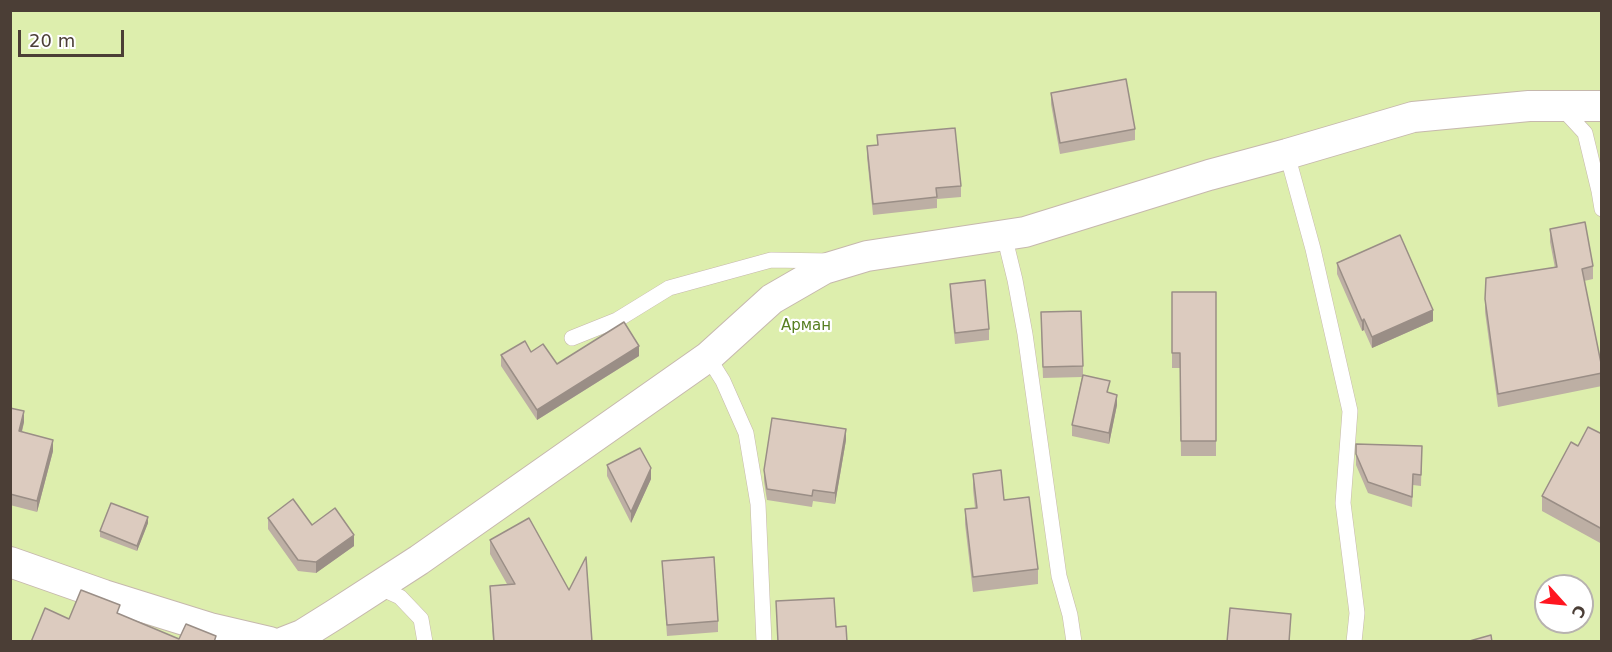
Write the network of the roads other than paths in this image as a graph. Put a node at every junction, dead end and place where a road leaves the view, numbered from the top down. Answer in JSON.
{"nodes":[{"id":1,"x":1560,"y":106,"type":"junction"},
{"id":2,"x":1602,"y":106,"type":"edge"},
{"id":3,"x":1287,"y":154,"type":"junction"},
{"id":4,"x":1602,"y":209,"type":"edge"},
{"id":5,"x":1004,"y":235,"type":"junction"},
{"id":6,"x":847,"y":262,"type":"junction"},
{"id":7,"x":572,"y":338,"type":"dead end"},
{"id":8,"x":708,"y":357,"type":"junction"},
{"id":9,"x":10,"y":562,"type":"edge"},
{"id":10,"x":378,"y":587,"type":"junction"},
{"id":11,"x":270,"y":642,"type":"edge"},
{"id":12,"x":284,"y":642,"type":"edge"},
{"id":13,"x":425,"y":642,"type":"edge"},
{"id":14,"x":764,"y":642,"type":"edge"},
{"id":15,"x":1074,"y":642,"type":"edge"},
{"id":16,"x":1354,"y":642,"type":"edge"}],
"edges":[{"from":1,"to":2,"type":"street"},
{"from":1,"to":3,"type":"street"},
{"from":1,"to":4,"type":"lane"},
{"from":3,"to":5,"type":"street"},
{"from":3,"to":16,"type":"lane"},
{"from":5,"to":6,"type":"street"},
{"from":5,"to":15,"type":"lane"},
{"from":6,"to":7,"type":"lane"},
{"from":6,"to":8,"type":"street"},
{"from":8,"to":10,"type":"street"},
{"from":8,"to":14,"type":"lane"},
{"from":9,"to":11,"type":"street"},
{"from":10,"to":12,"type":"street"},
{"from":10,"to":13,"type":"lane"}]}
